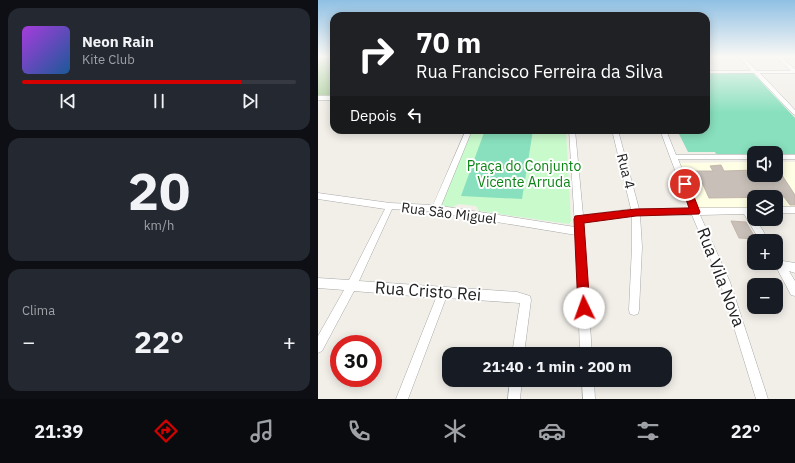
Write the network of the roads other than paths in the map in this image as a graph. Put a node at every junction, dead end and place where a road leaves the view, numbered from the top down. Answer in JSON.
{"nodes":[{"id":1,"x":758,"y":76,"type":"edge"},
{"id":2,"x":318,"y":98,"type":"edge"},
{"id":3,"x":330,"y":98,"type":"edge"},
{"id":4,"x":794,"y":112,"type":"edge"},
{"id":5,"x":467,"y":134,"type":"edge"},
{"id":6,"x":572,"y":134,"type":"edge"},
{"id":7,"x":616,"y":134,"type":"edge"},
{"id":8,"x":666,"y":134,"type":"edge"},
{"id":9,"x":675,"y":157,"type":"junction"},
{"id":10,"x":747,"y":157,"type":"edge"},
{"id":11,"x":783,"y":157,"type":"edge"},
{"id":12,"x":795,"y":157,"type":"edge"},
{"id":13,"x":318,"y":196,"type":"edge"},
{"id":14,"x":390,"y":206,"type":"junction"},
{"id":15,"x":436,"y":210,"type":"junction"},
{"id":16,"x":783,"y":210,"type":"edge"},
{"id":17,"x":795,"y":210,"type":"edge"},
{"id":18,"x":747,"y":211,"type":"edge"},
{"id":19,"x":636,"y":212,"type":"junction"},
{"id":20,"x":695,"y":212,"type":"junction"},
{"id":21,"x":579,"y":219,"type":"junction"},
{"id":22,"x":580,"y":232,"type":"junction"},
{"id":23,"x":783,"y":264,"type":"edge"},
{"id":24,"x":795,"y":268,"type":"edge"},
{"id":25,"x":783,"y":270,"type":"edge"},
{"id":26,"x":318,"y":283,"type":"edge"},
{"id":27,"x":352,"y":285,"type":"junction"},
{"id":28,"x":795,"y":290,"type":"edge"},
{"id":29,"x":443,"y":293,"type":"junction"},
{"id":30,"x":634,"y":310,"type":"dead end"},
{"id":31,"x":318,"y":346,"type":"edge"},
{"id":32,"x":519,"y":347,"type":"edge"},
{"id":33,"x":586,"y":347,"type":"edge"},
{"id":34,"x":515,"y":387,"type":"edge"},
{"id":35,"x":588,"y":387,"type":"edge"},
{"id":36,"x":402,"y":399,"type":"edge"},
{"id":37,"x":514,"y":399,"type":"edge"},
{"id":38,"x":589,"y":399,"type":"edge"},
{"id":39,"x":762,"y":399,"type":"edge"}],
"edges":[{"from":1,"to":4,"type":"street"},
{"from":2,"to":3,"type":"street"},
{"from":5,"to":15,"type":"street"},
{"from":6,"to":21,"type":"street"},
{"from":7,"to":19,"type":"street","name":"Rua 4"},
{"from":8,"to":9,"type":"street","name":"Rua Vila Nova"},
{"from":9,"to":10,"type":"street"},
{"from":9,"to":20,"type":"street","name":"Rua Vila Nova"},
{"from":11,"to":12,"type":"street"},
{"from":13,"to":14,"type":"street","name":"Rua São Miguel"},
{"from":14,"to":15,"type":"street","name":"Rua São Miguel"},
{"from":14,"to":27,"type":"street"},
{"from":15,"to":22,"type":"street","name":"Rua São Miguel"},
{"from":16,"to":17,"type":"street"},
{"from":18,"to":20,"type":"street"},
{"from":19,"to":20,"type":"street"},
{"from":19,"to":21,"type":"street"},
{"from":19,"to":30,"type":"street","name":"Rua 4"},
{"from":20,"to":39,"type":"street","name":"Rua Vila Nova"},
{"from":21,"to":22,"type":"street"},
{"from":22,"to":33,"type":"street"},
{"from":23,"to":24,"type":"street"},
{"from":25,"to":28,"type":"street"},
{"from":26,"to":27,"type":"street","name":"Rua Cristo Rei"},
{"from":27,"to":29,"type":"street","name":"Rua Cristo Rei"},
{"from":27,"to":31,"type":"street"},
{"from":29,"to":32,"type":"street","name":"Rua Cristo Rei"},
{"from":29,"to":36,"type":"street"},
{"from":34,"to":37,"type":"street"},
{"from":35,"to":38,"type":"street"}]}
